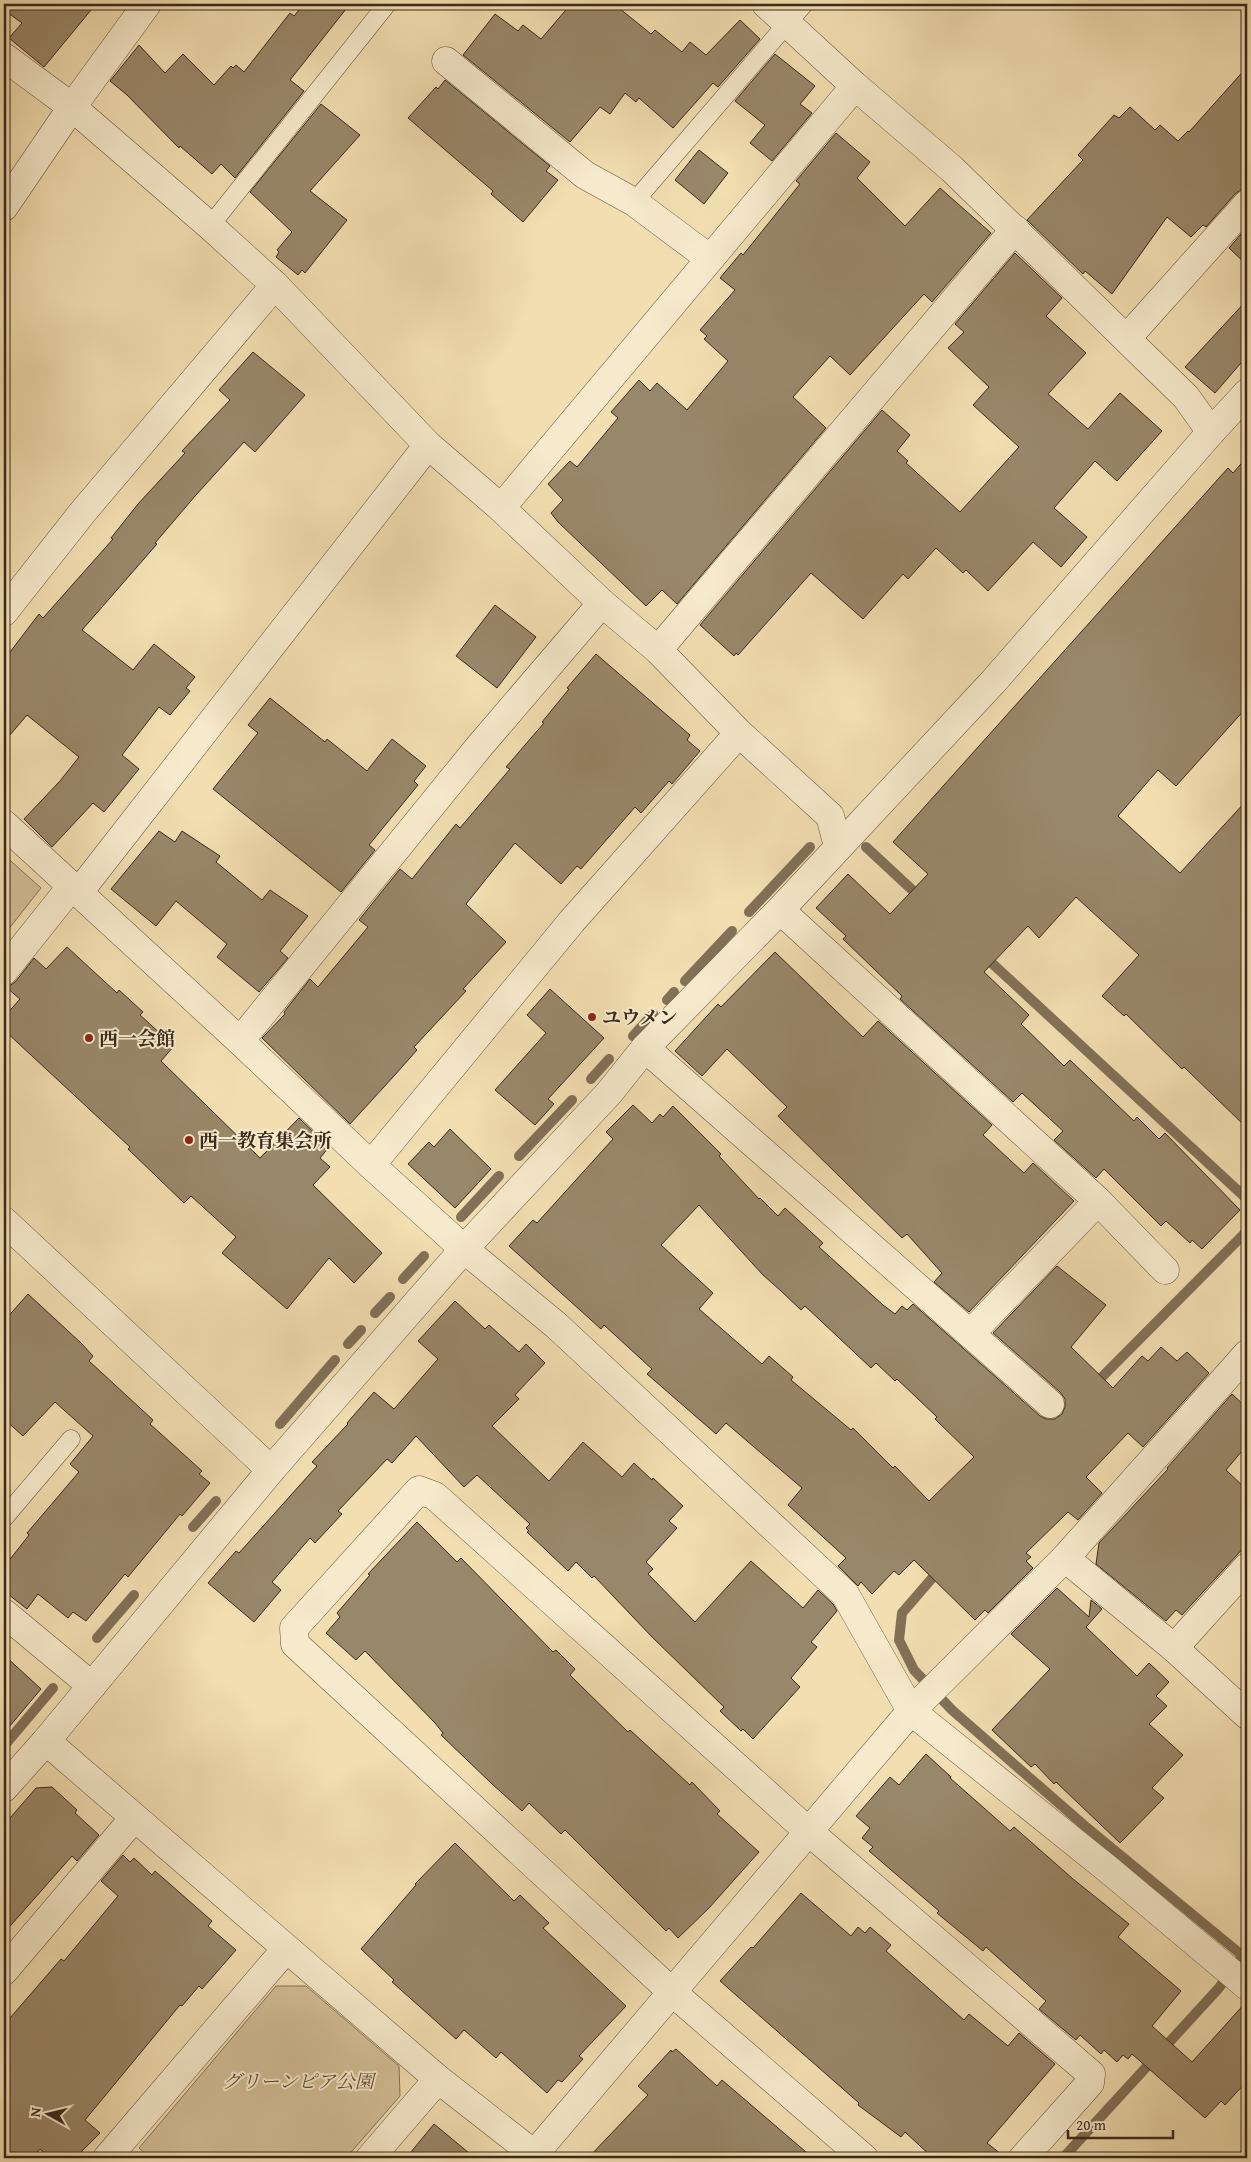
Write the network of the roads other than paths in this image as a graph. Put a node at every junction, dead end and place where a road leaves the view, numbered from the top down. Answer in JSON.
{"nodes":[{"id":1,"x":148,"y":4,"type":"edge"},
{"id":2,"x":386,"y":4,"type":"edge"},
{"id":3,"x":766,"y":4,"type":"edge"},
{"id":4,"x":796,"y":14,"type":"edge"},
{"id":5,"x":4,"y":57,"type":"edge"},
{"id":6,"x":446,"y":61,"type":"dead end"},
{"id":7,"x":855,"y":86,"type":"junction"},
{"id":8,"x":72,"y":106,"type":"junction"},
{"id":9,"x":634,"y":202,"type":"junction"},
{"id":10,"x":1247,"y":204,"type":"edge"},
{"id":11,"x":4,"y":207,"type":"edge"},
{"id":12,"x":210,"y":226,"type":"junction"},
{"id":13,"x":1015,"y":229,"type":"junction"},
{"id":14,"x":709,"y":258,"type":"junction"},
{"id":15,"x":274,"y":285,"type":"junction"},
{"id":16,"x":1127,"y":338,"type":"junction"},
{"id":17,"x":1247,"y":393,"type":"edge"},
{"id":18,"x":1211,"y":432,"type":"junction"},
{"id":19,"x":428,"y":445,"type":"junction"},
{"id":20,"x":501,"y":508,"type":"junction"},
{"id":21,"x":602,"y":603,"type":"junction"},
{"id":22,"x":4,"y":612,"type":"edge"},
{"id":23,"x":658,"y":650,"type":"junction"},
{"id":24,"x":740,"y":733,"type":"junction"},
{"id":25,"x":4,"y":824,"type":"edge"},
{"id":26,"x":838,"y":846,"type":"junction"},
{"id":27,"x":75,"y":889,"type":"junction"},
{"id":28,"x":780,"y":910,"type":"junction"},
{"id":29,"x":4,"y":971,"type":"edge"},
{"id":30,"x":240,"y":1041,"type":"junction"},
{"id":31,"x":645,"y":1048,"type":"junction"},
{"id":32,"x":371,"y":1165,"type":"junction"},
{"id":33,"x":1098,"y":1201,"type":"junction"},
{"id":34,"x":4,"y":1222,"type":"edge"},
{"id":35,"x":464,"y":1249,"type":"junction"},
{"id":36,"x":1165,"y":1270,"type":"dead end"},
{"id":37,"x":970,"y":1334,"type":"junction"},
{"id":38,"x":1247,"y":1354,"type":"edge"},
{"id":39,"x":1050,"y":1404,"type":"dead end"},
{"id":40,"x":71,"y":1439,"type":"dead end"},
{"id":41,"x":271,"y":1470,"type":"junction"},
{"id":42,"x":4,"y":1518,"type":"edge"},
{"id":43,"x":1065,"y":1558,"type":"junction"},
{"id":44,"x":1247,"y":1567,"type":"edge"},
{"id":45,"x":4,"y":1613,"type":"edge"},
{"id":46,"x":1174,"y":1648,"type":"junction"},
{"id":47,"x":92,"y":1686,"type":"junction"},
{"id":48,"x":911,"y":1711,"type":"junction"},
{"id":49,"x":1247,"y":1715,"type":"edge"},
{"id":50,"x":46,"y":1741,"type":"junction"},
{"id":51,"x":4,"y":1788,"type":"edge"},
{"id":52,"x":134,"y":1818,"type":"junction"},
{"id":53,"x":808,"y":1831,"type":"junction"},
{"id":54,"x":286,"y":1949,"type":"junction"},
{"id":55,"x":4,"y":1971,"type":"edge"},
{"id":56,"x":1247,"y":1986,"type":"edge"},
{"id":57,"x":672,"y":1992,"type":"junction"},
{"id":58,"x":438,"y":2079,"type":"junction"},
{"id":59,"x":535,"y":2157,"type":"edge"},
{"id":60,"x":106,"y":2158,"type":"edge"},
{"id":61,"x":370,"y":2158,"type":"edge"},
{"id":62,"x":864,"y":2158,"type":"edge"},
{"id":63,"x":1023,"y":2158,"type":"edge"}],
"edges":[{"from":1,"to":8,"type":"street"},
{"from":2,"to":12,"type":"lane"},
{"from":3,"to":4,"type":"street"},
{"from":4,"to":7,"type":"street"},
{"from":4,"to":9,"type":"lane"},
{"from":5,"to":8,"type":"street"},
{"from":6,"to":9,"type":"street"},
{"from":7,"to":13,"type":"street"},
{"from":7,"to":14,"type":"street"},
{"from":8,"to":11,"type":"street"},
{"from":8,"to":12,"type":"street"},
{"from":9,"to":14,"type":"street"},
{"from":10,"to":16,"type":"street"},
{"from":12,"to":15,"type":"street"},
{"from":13,"to":16,"type":"street"},
{"from":13,"to":23,"type":"street"},
{"from":14,"to":20,"type":"street"},
{"from":15,"to":19,"type":"street"},
{"from":15,"to":22,"type":"street"},
{"from":16,"to":18,"type":"street"},
{"from":17,"to":18,"type":"street"},
{"from":18,"to":26,"type":"street"},
{"from":19,"to":20,"type":"street"},
{"from":19,"to":27,"type":"street"},
{"from":20,"to":21,"type":"street"},
{"from":21,"to":23,"type":"street"},
{"from":21,"to":30,"type":"street"},
{"from":23,"to":24,"type":"street"},
{"from":24,"to":26,"type":"street"},
{"from":24,"to":32,"type":"street"},
{"from":25,"to":27,"type":"street"},
{"from":26,"to":28,"type":"street"},
{"from":27,"to":29,"type":"street"},
{"from":27,"to":30,"type":"street"},
{"from":28,"to":31,"type":"street"},
{"from":28,"to":33,"type":"street"},
{"from":30,"to":32,"type":"street"},
{"from":31,"to":35,"type":"street"},
{"from":31,"to":37,"type":"street"},
{"from":32,"to":35,"type":"street"},
{"from":33,"to":36,"type":"street"},
{"from":33,"to":37,"type":"street"},
{"from":34,"to":41,"type":"street"},
{"from":35,"to":41,"type":"street"},
{"from":35,"to":48,"type":"street"},
{"from":37,"to":39,"type":"street"},
{"from":38,"to":43,"type":"street"},
{"from":40,"to":42,"type":"lane"},
{"from":41,"to":47,"type":"street"},
{"from":43,"to":46,"type":"street"},
{"from":43,"to":48,"type":"street"},
{"from":44,"to":46,"type":"street"},
{"from":45,"to":47,"type":"street"},
{"from":46,"to":49,"type":"street"},
{"from":47,"to":50,"type":"street"},
{"from":48,"to":53,"type":"street"},
{"from":48,"to":56,"type":"street"},
{"from":50,"to":51,"type":"street"},
{"from":50,"to":52,"type":"street"},
{"from":52,"to":54,"type":"street"},
{"from":52,"to":55,"type":"street"},
{"from":53,"to":57,"type":"street"},
{"from":53,"to":57,"type":"street"},
{"from":53,"to":63,"type":"street"},
{"from":54,"to":58,"type":"street"},
{"from":54,"to":60,"type":"street"},
{"from":57,"to":59,"type":"street"},
{"from":57,"to":62,"type":"street"},
{"from":58,"to":59,"type":"street"},
{"from":58,"to":61,"type":"street"}]}
